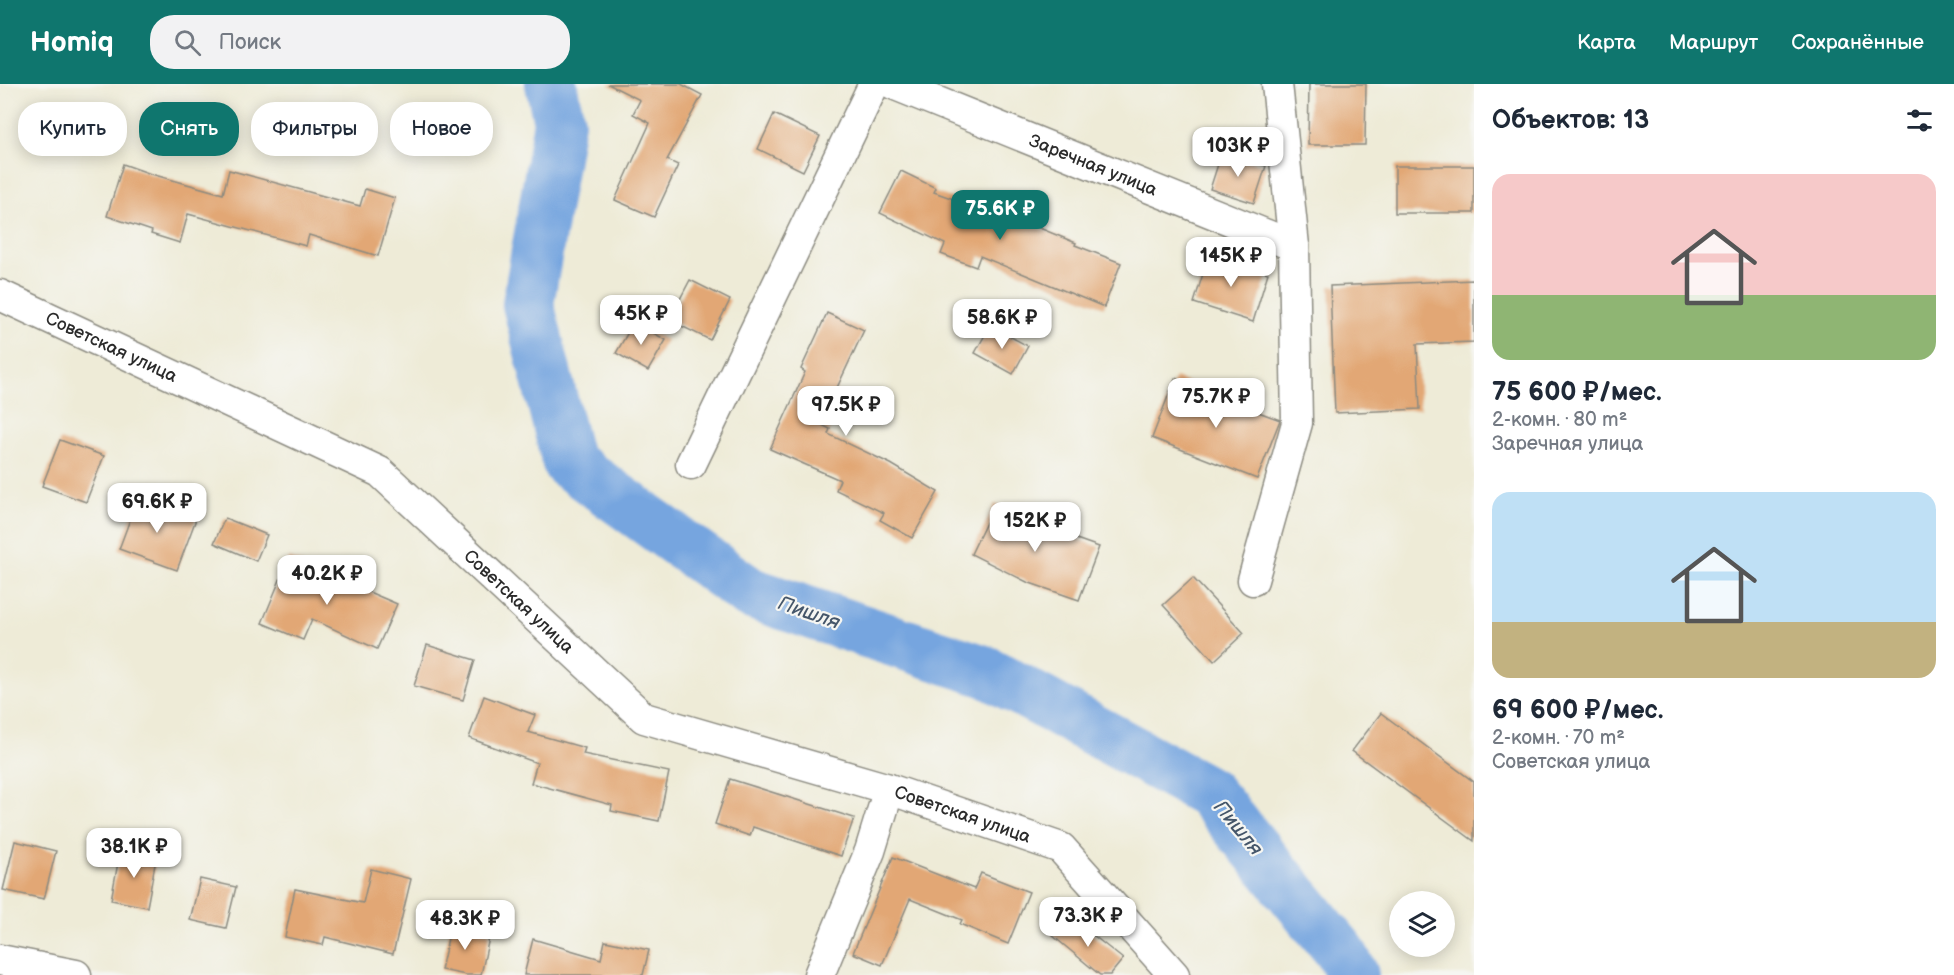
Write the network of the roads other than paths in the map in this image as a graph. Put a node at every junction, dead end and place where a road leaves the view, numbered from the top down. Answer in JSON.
{"nodes":[{"id":1,"x":874,"y":84,"type":"edge"},
{"id":2,"x":892,"y":84,"type":"edge"},
{"id":3,"x":1277,"y":84,"type":"edge"},
{"id":4,"x":1293,"y":246,"type":"junction"},
{"id":5,"x":0,"y":295,"type":"edge"},
{"id":6,"x":691,"y":464,"type":"dead end"},
{"id":7,"x":1252,"y":580,"type":"dead end"},
{"id":8,"x":889,"y":789,"type":"junction"},
{"id":9,"x":0,"y":960,"type":"edge"},
{"id":10,"x":76,"y":975,"type":"edge"},
{"id":11,"x":819,"y":975,"type":"edge"},
{"id":12,"x":1174,"y":975,"type":"edge"}],
"edges":[{"from":1,"to":6,"type":"street"},
{"from":2,"to":4,"type":"street","name":"Заречная улица"},
{"from":3,"to":4,"type":"street"},
{"from":4,"to":7,"type":"street"},
{"from":5,"to":8,"type":"street","name":"Советская улица"},
{"from":8,"to":11,"type":"street"},
{"from":8,"to":12,"type":"street","name":"Советская улица"},
{"from":9,"to":10,"type":"street"}]}
